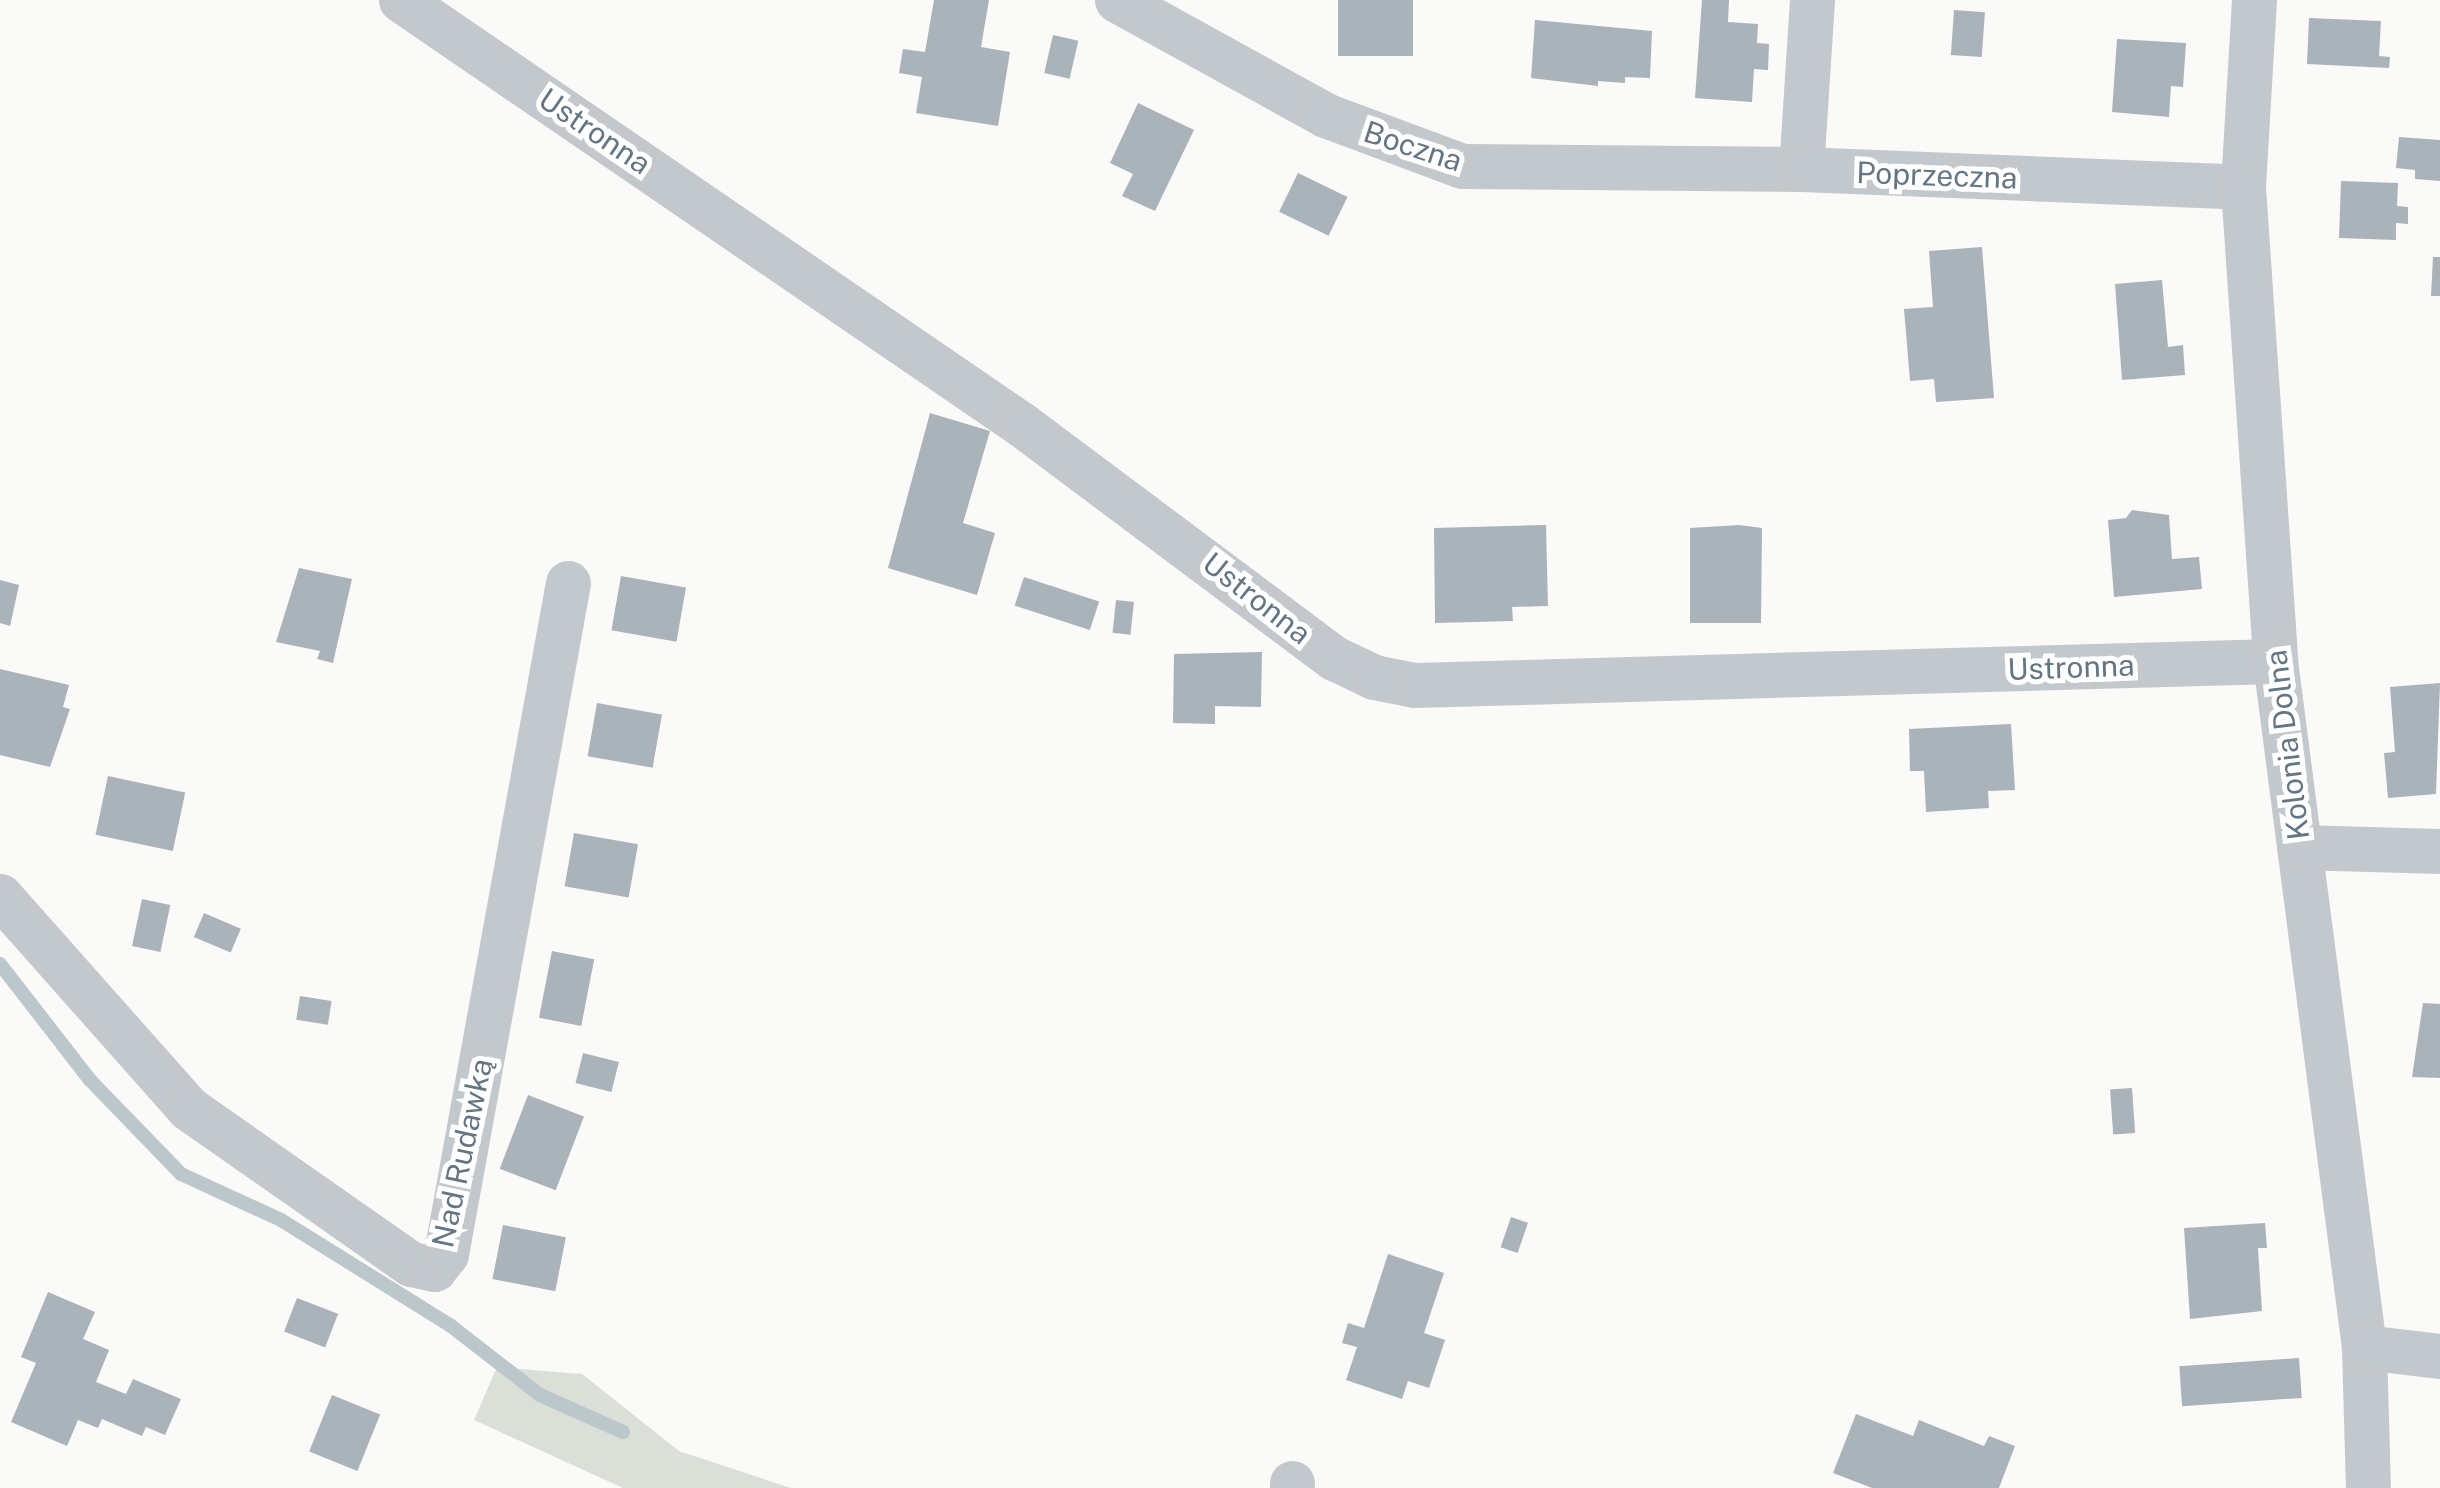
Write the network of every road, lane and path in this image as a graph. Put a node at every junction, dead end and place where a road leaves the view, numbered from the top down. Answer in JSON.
{"nodes":[{"id":1,"x":401,"y":0,"type":"edge"},
{"id":2,"x":1117,"y":0,"type":"edge"},
{"id":3,"x":1812,"y":0,"type":"edge"},
{"id":4,"x":2254,"y":0,"type":"edge"},
{"id":5,"x":1801,"y":169,"type":"junction"},
{"id":6,"x":2243,"y":186,"type":"junction"},
{"id":7,"x":568,"y":584,"type":"dead end"},
{"id":8,"x":2275,"y":661,"type":"junction"},
{"id":9,"x":2299,"y":847,"type":"junction"},
{"id":10,"x":2440,"y":851,"type":"edge"},
{"id":11,"x":0,"y":896,"type":"edge"},
{"id":12,"x":2364,"y":1348,"type":"junction"},
{"id":13,"x":2440,"y":1356,"type":"edge"},
{"id":14,"x":2368,"y":1488,"type":"edge"}],
"edges":[{"from":1,"to":8,"type":"street","name":"Ustronna"},
{"from":2,"to":5,"type":"street","name":"Boczna"},
{"from":3,"to":5,"type":"street"},
{"from":4,"to":6,"type":"street","name":"Kolonia Dolna"},
{"from":5,"to":6,"type":"street","name":"Poprzeczna"},
{"from":6,"to":8,"type":"street","name":"Kolonia Dolna"},
{"from":7,"to":11,"type":"street","name":"Nad Rudawką"},
{"from":8,"to":9,"type":"street","name":"Kolonia Dolna"},
{"from":9,"to":10,"type":"street"},
{"from":9,"to":12,"type":"street","name":"Kolonia Dolna"},
{"from":12,"to":13,"type":"street"},
{"from":12,"to":14,"type":"street","name":"Kolonia Dolna"}]}
